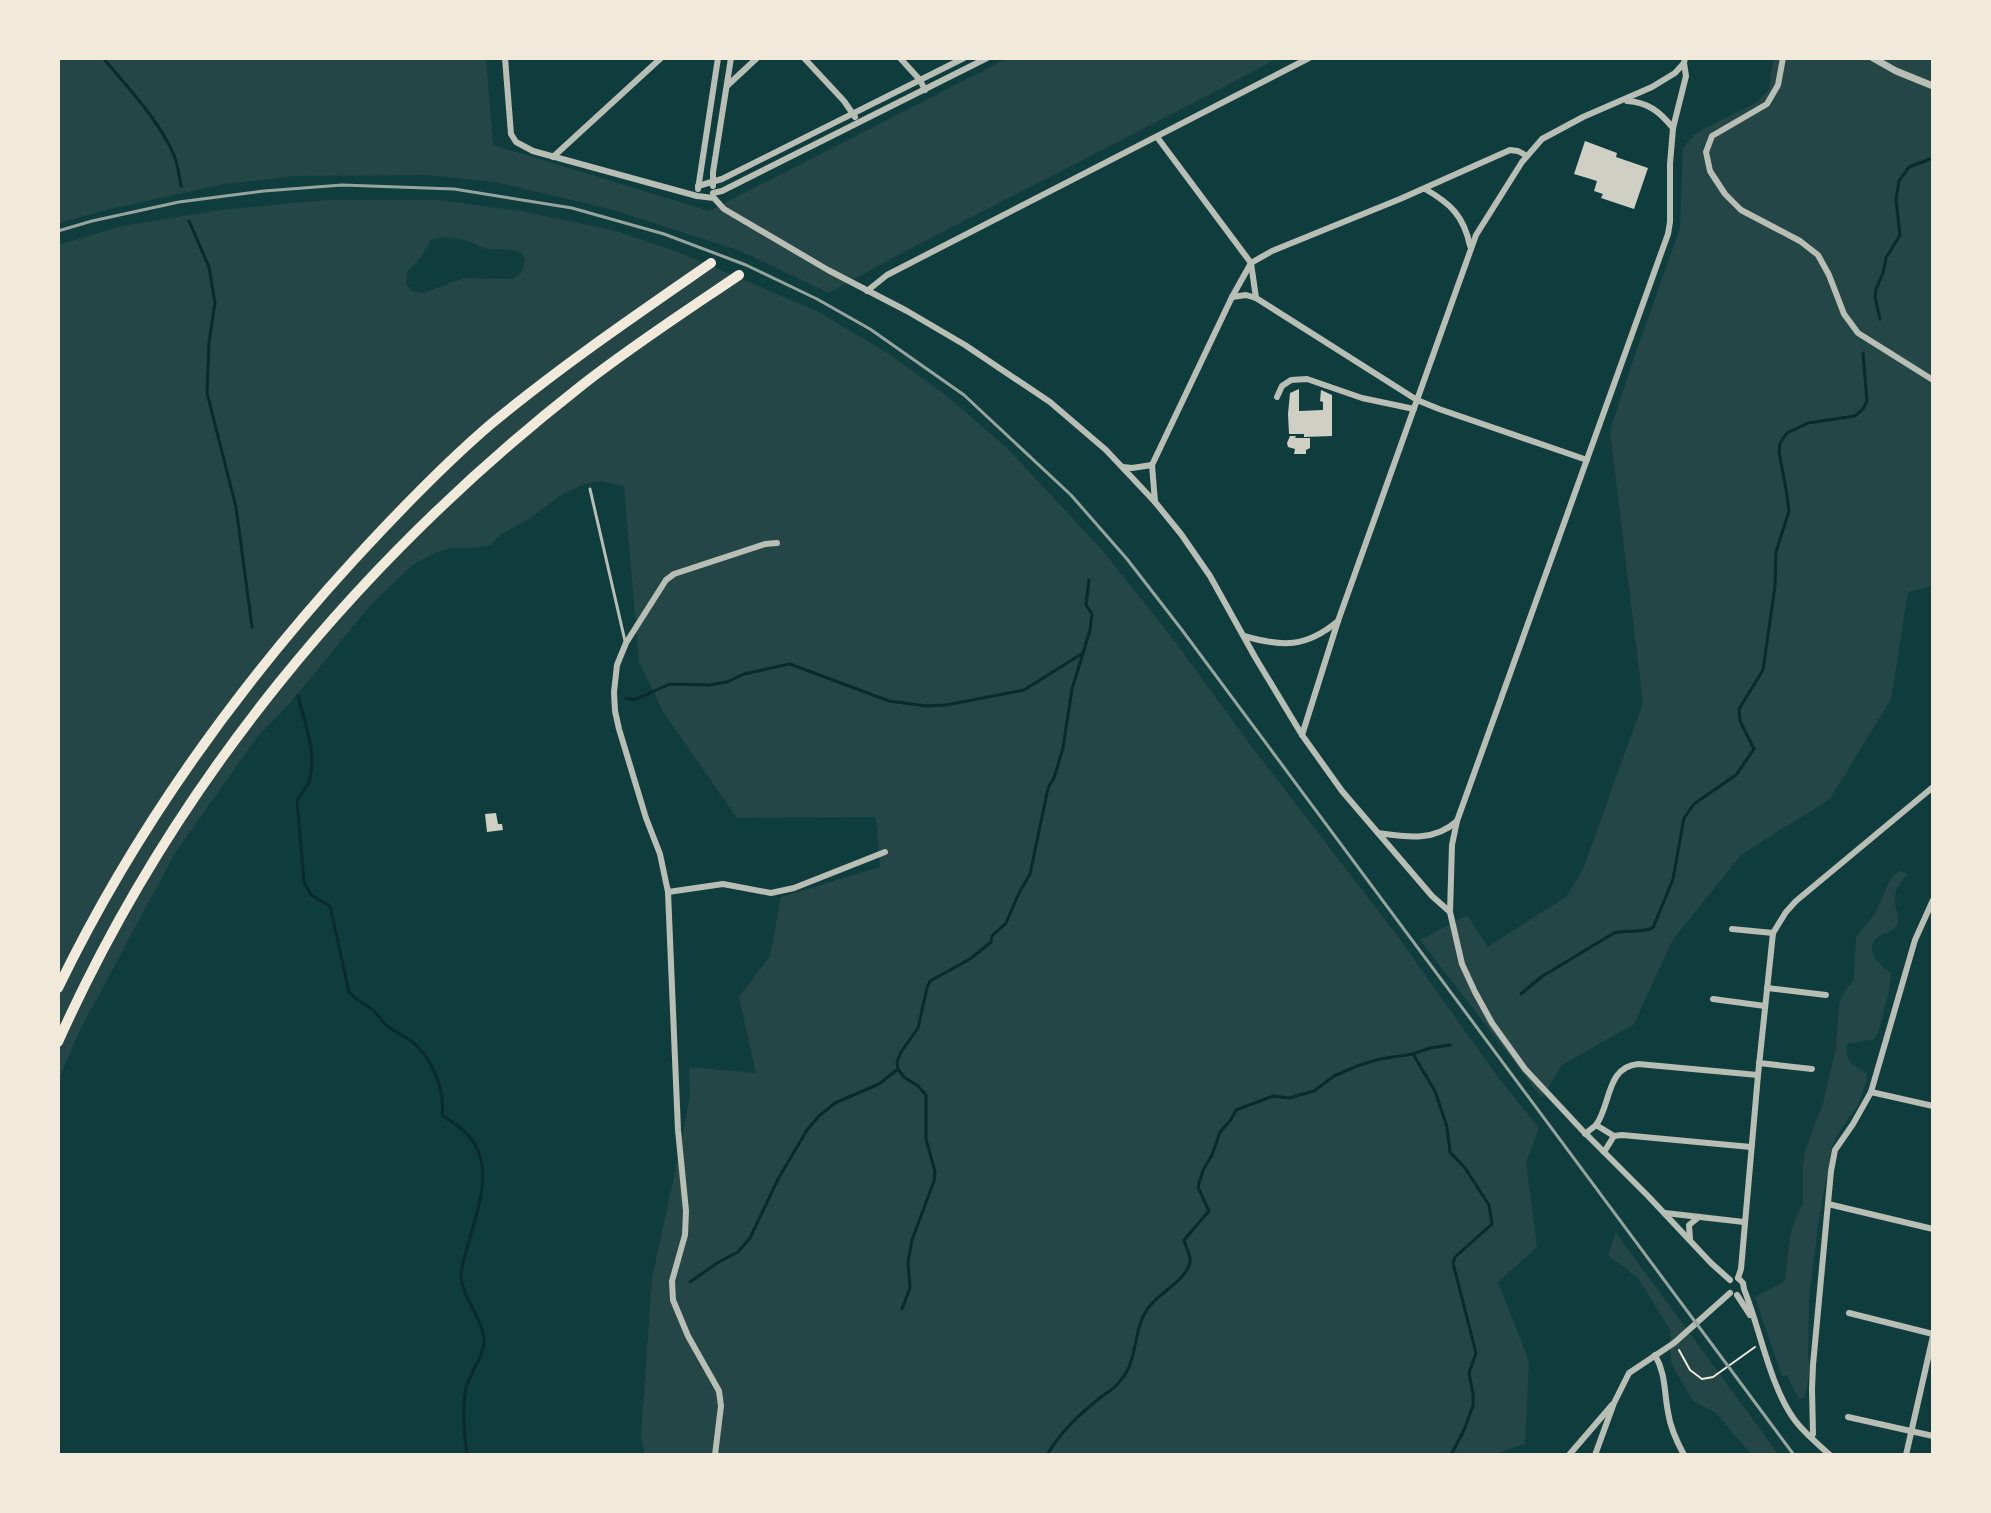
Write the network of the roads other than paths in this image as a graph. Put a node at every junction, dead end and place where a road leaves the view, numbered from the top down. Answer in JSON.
{"nodes":[{"id":1,"x":661,"y":58,"type":"edge"},
{"id":2,"x":718,"y":58,"type":"edge"},
{"id":3,"x":731,"y":58,"type":"edge"},
{"id":4,"x":757,"y":58,"type":"edge"},
{"id":5,"x":804,"y":58,"type":"edge"},
{"id":6,"x":964,"y":58,"type":"edge"},
{"id":7,"x":987,"y":58,"type":"edge"},
{"id":8,"x":1309,"y":58,"type":"edge"},
{"id":9,"x":1783,"y":58,"type":"edge"},
{"id":10,"x":1873,"y":58,"type":"edge"},
{"id":11,"x":507,"y":59,"type":"edge"},
{"id":12,"x":902,"y":59,"type":"edge"},
{"id":13,"x":1684,"y":61,"type":"edge"},
{"id":14,"x":920,"y":80,"type":"junction"},
{"id":15,"x":728,"y":85,"type":"junction"},
{"id":16,"x":1933,"y":86,"type":"edge"},
{"id":17,"x":925,"y":90,"type":"junction"},
{"id":18,"x":1623,"y":100,"type":"junction"},
{"id":19,"x":853,"y":114,"type":"junction"},
{"id":20,"x":858,"y":123,"type":"junction"},
{"id":21,"x":1673,"y":128,"type":"junction"},
{"id":22,"x":1157,"y":137,"type":"junction"},
{"id":23,"x":1527,"y":156,"type":"junction"},
{"id":24,"x":553,"y":157,"type":"junction"},
{"id":25,"x":713,"y":183,"type":"junction"},
{"id":26,"x":698,"y":186,"type":"junction"},
{"id":27,"x":1425,"y":189,"type":"junction"},
{"id":28,"x":693,"y":195,"type":"junction"},
{"id":29,"x":713,"y":196,"type":"junction"},
{"id":30,"x":1471,"y":248,"type":"junction"},
{"id":31,"x":711,"y":263,"type":"dead end"},
{"id":32,"x":1251,"y":263,"type":"junction"},
{"id":33,"x":739,"y":275,"type":"dead end"},
{"id":34,"x":867,"y":291,"type":"junction"},
{"id":35,"x":1232,"y":297,"type":"junction"},
{"id":36,"x":1256,"y":298,"type":"junction"},
{"id":37,"x":1933,"y":380,"type":"edge"},
{"id":38,"x":1277,"y":397,"type":"dead end"},
{"id":39,"x":1417,"y":400,"type":"junction"},
{"id":40,"x":1414,"y":409,"type":"junction"},
{"id":41,"x":1587,"y":460,"type":"junction"},
{"id":42,"x":1152,"y":465,"type":"junction"},
{"id":43,"x":1123,"y":467,"type":"junction"},
{"id":44,"x":590,"y":489,"type":"dead end"},
{"id":45,"x":1155,"y":502,"type":"junction"},
{"id":46,"x":777,"y":543,"type":"dead end"},
{"id":47,"x":1338,"y":621,"type":"junction"},
{"id":48,"x":1243,"y":635,"type":"junction"},
{"id":49,"x":626,"y":643,"type":"junction"},
{"id":50,"x":1310,"y":707,"type":"junction"},
{"id":51,"x":1288,"y":712,"type":"junction"},
{"id":52,"x":1302,"y":735,"type":"junction"},
{"id":53,"x":1933,"y":787,"type":"edge"},
{"id":54,"x":1457,"y":821,"type":"junction"},
{"id":55,"x":1378,"y":833,"type":"junction"},
{"id":56,"x":885,"y":852,"type":"dead end"},
{"id":57,"x":668,"y":892,"type":"junction"},
{"id":58,"x":1933,"y":900,"type":"edge"},
{"id":59,"x":1450,"y":912,"type":"junction"},
{"id":60,"x":1732,"y":929,"type":"dead end"},
{"id":61,"x":1773,"y":933,"type":"junction"},
{"id":62,"x":58,"y":988,"type":"edge"},
{"id":63,"x":1767,"y":988,"type":"junction"},
{"id":64,"x":1826,"y":995,"type":"dead end"},
{"id":65,"x":1713,"y":999,"type":"dead end"},
{"id":66,"x":1765,"y":1006,"type":"junction"},
{"id":67,"x":58,"y":1042,"type":"edge"},
{"id":68,"x":1759,"y":1063,"type":"junction"},
{"id":69,"x":1812,"y":1069,"type":"dead end"},
{"id":70,"x":1758,"y":1075,"type":"junction"},
{"id":71,"x":1871,"y":1092,"type":"junction"},
{"id":72,"x":1933,"y":1106,"type":"edge"},
{"id":73,"x":1596,"y":1125,"type":"junction"},
{"id":74,"x":1585,"y":1134,"type":"junction"},
{"id":75,"x":1614,"y":1136,"type":"junction"},
{"id":76,"x":1751,"y":1147,"type":"junction"},
{"id":77,"x":1604,"y":1152,"type":"junction"},
{"id":78,"x":1828,"y":1204,"type":"junction"},
{"id":79,"x":1664,"y":1212,"type":"junction"},
{"id":80,"x":1699,"y":1217,"type":"junction"},
{"id":81,"x":1744,"y":1222,"type":"junction"},
{"id":82,"x":1933,"y":1229,"type":"edge"},
{"id":83,"x":1690,"y":1239,"type":"junction"},
{"id":84,"x":1738,"y":1278,"type":"junction"},
{"id":85,"x":1730,"y":1280,"type":"junction"},
{"id":86,"x":1744,"y":1289,"type":"junction"},
{"id":87,"x":1733,"y":1294,"type":"junction"},
{"id":88,"x":1849,"y":1313,"type":"dead end"},
{"id":89,"x":1755,"y":1321,"type":"junction"},
{"id":90,"x":1933,"y":1335,"type":"edge"},
{"id":91,"x":1655,"y":1355,"type":"junction"},
{"id":92,"x":1614,"y":1403,"type":"junction"},
{"id":93,"x":1848,"y":1417,"type":"dead end"},
{"id":94,"x":1912,"y":1431,"type":"junction"},
{"id":95,"x":1933,"y":1436,"type":"edge"},
{"id":96,"x":1811,"y":1437,"type":"junction"},
{"id":97,"x":715,"y":1455,"type":"edge"},
{"id":98,"x":1569,"y":1455,"type":"edge"},
{"id":99,"x":1595,"y":1455,"type":"edge"},
{"id":100,"x":1684,"y":1455,"type":"edge"},
{"id":101,"x":1830,"y":1455,"type":"edge"},
{"id":102,"x":1906,"y":1455,"type":"edge"}],
"edges":[{"from":1,"to":24,"type":"street"},
{"from":2,"to":26,"type":"street"},
{"from":3,"to":15,"type":"street"},
{"from":4,"to":15,"type":"street"},
{"from":5,"to":19,"type":"street"},
{"from":6,"to":14,"type":"street"},
{"from":7,"to":17,"type":"street"},
{"from":8,"to":22,"type":"street"},
{"from":9,"to":37,"type":"street"},
{"from":10,"to":16,"type":"street"},
{"from":11,"to":24,"type":"street"},
{"from":12,"to":14,"type":"street"},
{"from":13,"to":18,"type":"street"},
{"from":13,"to":21,"type":"street"},
{"from":14,"to":17,"type":"street"},
{"from":14,"to":19,"type":"street"},
{"from":15,"to":25,"type":"street"},
{"from":17,"to":20,"type":"street"},
{"from":18,"to":21,"type":"street"},
{"from":18,"to":23,"type":"street"},
{"from":19,"to":20,"type":"street"},
{"from":19,"to":25,"type":"street"},
{"from":20,"to":29,"type":"street"},
{"from":21,"to":41,"type":"street"},
{"from":22,"to":32,"type":"street"},
{"from":22,"to":34,"type":"street"},
{"from":23,"to":27,"type":"street"},
{"from":23,"to":30,"type":"street"},
{"from":24,"to":28,"type":"street"},
{"from":25,"to":26,"type":"street"},
{"from":25,"to":29,"type":"street"},
{"from":26,"to":28,"type":"street"},
{"from":27,"to":30,"type":"street"},
{"from":27,"to":32,"type":"street"},
{"from":28,"to":29,"type":"street"},
{"from":29,"to":34,"type":"street"},
{"from":30,"to":39,"type":"street"},
{"from":31,"to":62,"type":"highway"},
{"from":32,"to":35,"type":"street"},
{"from":32,"to":36,"type":"street"},
{"from":33,"to":67,"type":"highway"},
{"from":34,"to":43,"type":"street"},
{"from":35,"to":36,"type":"street"},
{"from":35,"to":42,"type":"street"},
{"from":36,"to":39,"type":"street"},
{"from":38,"to":40,"type":"street"},
{"from":39,"to":40,"type":"street"},
{"from":39,"to":41,"type":"street"},
{"from":40,"to":47,"type":"street"},
{"from":41,"to":54,"type":"street"},
{"from":42,"to":43,"type":"street"},
{"from":42,"to":45,"type":"street"},
{"from":43,"to":45,"type":"street"},
{"from":44,"to":49,"type":"lane"},
{"from":45,"to":48,"type":"street"},
{"from":46,"to":49,"type":"street"},
{"from":47,"to":48,"type":"street"},
{"from":47,"to":50,"type":"street"},
{"from":48,"to":51,"type":"street"},
{"from":49,"to":57,"type":"street"},
{"from":50,"to":51,"type":"street"},
{"from":50,"to":52,"type":"street"},
{"from":51,"to":52,"type":"street"},
{"from":52,"to":55,"type":"street"},
{"from":53,"to":61,"type":"street"},
{"from":54,"to":55,"type":"street"},
{"from":54,"to":59,"type":"street"},
{"from":55,"to":59,"type":"street"},
{"from":56,"to":57,"type":"street"},
{"from":57,"to":97,"type":"street"},
{"from":58,"to":71,"type":"street"},
{"from":59,"to":74,"type":"street"},
{"from":60,"to":61,"type":"street"},
{"from":61,"to":63,"type":"street"},
{"from":63,"to":64,"type":"street"},
{"from":63,"to":66,"type":"street"},
{"from":65,"to":66,"type":"street"},
{"from":66,"to":68,"type":"street"},
{"from":68,"to":69,"type":"street"},
{"from":68,"to":70,"type":"street"},
{"from":70,"to":73,"type":"street"},
{"from":70,"to":76,"type":"street"},
{"from":71,"to":72,"type":"street"},
{"from":71,"to":78,"type":"street"},
{"from":73,"to":74,"type":"street"},
{"from":73,"to":75,"type":"street"},
{"from":74,"to":77,"type":"street"},
{"from":75,"to":76,"type":"street"},
{"from":75,"to":77,"type":"street"},
{"from":76,"to":81,"type":"street"},
{"from":77,"to":79,"type":"street"},
{"from":78,"to":82,"type":"street"},
{"from":78,"to":96,"type":"street"},
{"from":79,"to":80,"type":"street"},
{"from":79,"to":83,"type":"street"},
{"from":80,"to":81,"type":"street"},
{"from":80,"to":83,"type":"street"},
{"from":81,"to":84,"type":"street"},
{"from":83,"to":85,"type":"street"},
{"from":84,"to":85,"type":"street"},
{"from":84,"to":86,"type":"street"},
{"from":85,"to":87,"type":"street"},
{"from":86,"to":87,"type":"street"},
{"from":86,"to":89,"type":"street"},
{"from":87,"to":89,"type":"street"},
{"from":87,"to":91,"type":"street"},
{"from":88,"to":90,"type":"street"},
{"from":89,"to":96,"type":"street"},
{"from":90,"to":94,"type":"street"},
{"from":91,"to":92,"type":"street"},
{"from":91,"to":100,"type":"street"},
{"from":92,"to":98,"type":"street"},
{"from":92,"to":99,"type":"street"},
{"from":93,"to":94,"type":"street"},
{"from":94,"to":95,"type":"street"},
{"from":94,"to":102,"type":"street"},
{"from":96,"to":101,"type":"street"}]}
